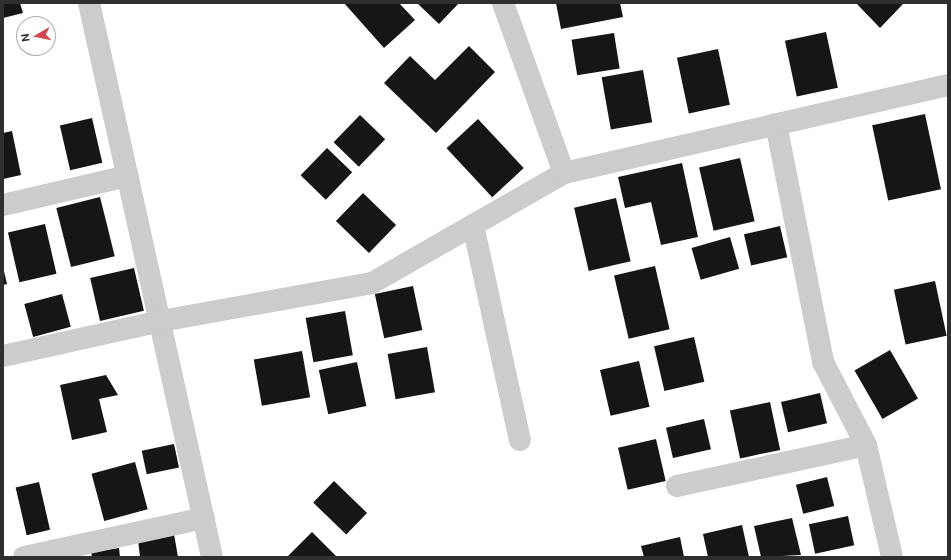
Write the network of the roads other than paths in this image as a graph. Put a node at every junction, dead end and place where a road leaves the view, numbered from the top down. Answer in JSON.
{"nodes":[{"id":1,"x":89,"y":3,"type":"edge"},
{"id":2,"x":503,"y":3,"type":"edge"},
{"id":3,"x":948,"y":85,"type":"edge"},
{"id":4,"x":776,"y":124,"type":"junction"},
{"id":5,"x":564,"y":173,"type":"junction"},
{"id":6,"x":128,"y":176,"type":"junction"},
{"id":7,"x":3,"y":205,"type":"edge"},
{"id":8,"x":473,"y":225,"type":"junction"},
{"id":9,"x":161,"y":321,"type":"junction"},
{"id":10,"x":3,"y":356,"type":"edge"},
{"id":11,"x":520,"y":440,"type":"dead end"},
{"id":12,"x":866,"y":445,"type":"junction"},
{"id":13,"x":677,"y":486,"type":"dead end"},
{"id":14,"x":204,"y":518,"type":"junction"},
{"id":15,"x":24,"y":557,"type":"edge"},
{"id":16,"x":212,"y":557,"type":"edge"},
{"id":17,"x":892,"y":557,"type":"edge"}],
"edges":[{"from":1,"to":6,"type":"street"},
{"from":2,"to":5,"type":"street"},
{"from":3,"to":4,"type":"street"},
{"from":4,"to":5,"type":"street"},
{"from":4,"to":12,"type":"street"},
{"from":5,"to":8,"type":"street"},
{"from":6,"to":7,"type":"street"},
{"from":6,"to":9,"type":"street"},
{"from":8,"to":9,"type":"street"},
{"from":8,"to":11,"type":"street"},
{"from":9,"to":10,"type":"street"},
{"from":9,"to":14,"type":"street"},
{"from":12,"to":13,"type":"street"},
{"from":12,"to":17,"type":"street"},
{"from":14,"to":15,"type":"street"},
{"from":14,"to":16,"type":"street"}]}
